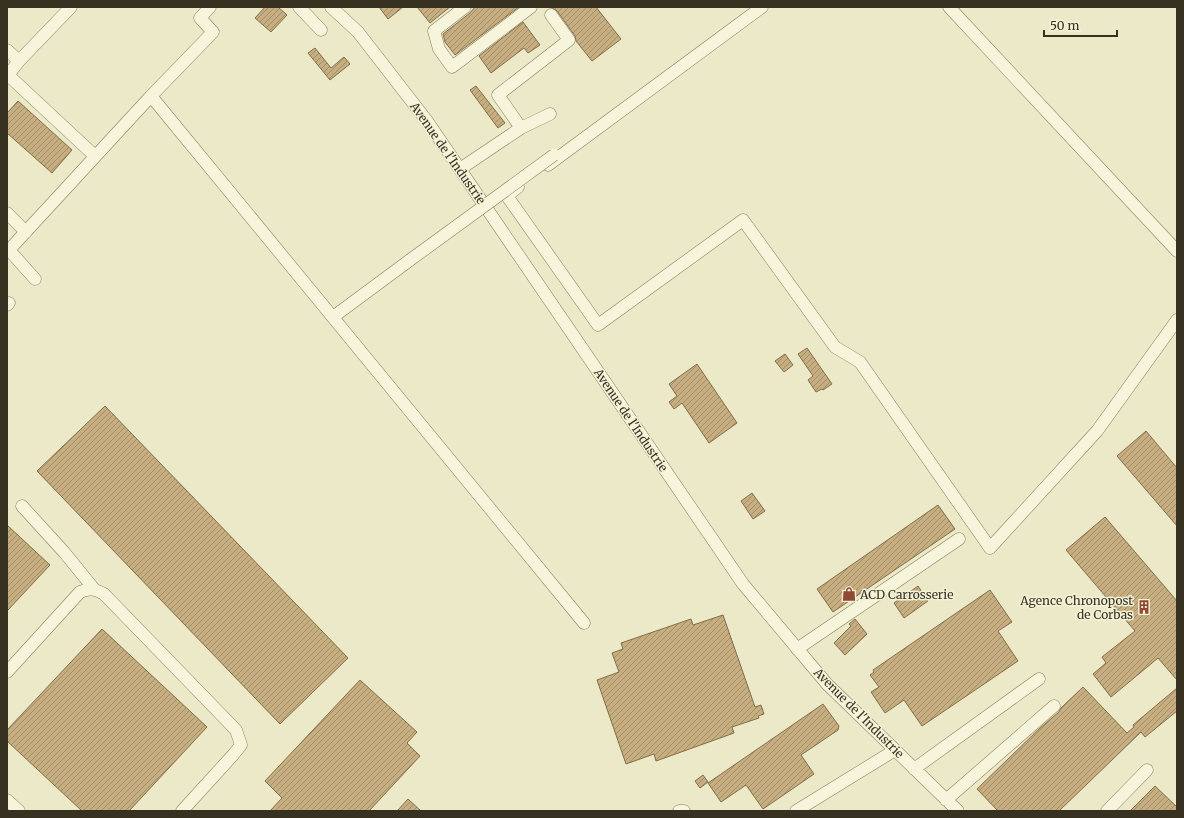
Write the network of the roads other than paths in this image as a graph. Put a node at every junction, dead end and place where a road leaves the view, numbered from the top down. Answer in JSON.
{"nodes":[{"id":1,"x":71,"y":7,"type":"edge"},
{"id":2,"x":210,"y":7,"type":"edge"},
{"id":3,"x":299,"y":7,"type":"edge"},
{"id":4,"x":331,"y":7,"type":"edge"},
{"id":5,"x":465,"y":7,"type":"edge"},
{"id":6,"x":531,"y":7,"type":"edge"},
{"id":7,"x":762,"y":7,"type":"edge"},
{"id":8,"x":949,"y":7,"type":"edge"},
{"id":9,"x":551,"y":15,"type":"dead end"},
{"id":10,"x":321,"y":30,"type":"dead end"},
{"id":11,"x":7,"y":50,"type":"edge"},
{"id":12,"x":19,"y":62,"type":"junction"},
{"id":13,"x":151,"y":96,"type":"junction"},
{"id":14,"x":550,"y":114,"type":"dead end"},
{"id":15,"x":521,"y":128,"type":"junction"},
{"id":16,"x":583,"y":140,"type":"junction"},
{"id":17,"x":95,"y":156,"type":"junction"},
{"id":18,"x":460,"y":169,"type":"junction"},
{"id":19,"x":7,"y":213,"type":"edge"},
{"id":20,"x":26,"y":232,"type":"junction"},
{"id":21,"x":1177,"y":251,"type":"edge"},
{"id":22,"x":35,"y":279,"type":"dead end"},
{"id":23,"x":333,"y":317,"type":"junction"},
{"id":24,"x":1177,"y":320,"type":"edge"},
{"id":25,"x":22,"y":506,"type":"dead end"},
{"id":26,"x":959,"y":539,"type":"dead end"},
{"id":27,"x":94,"y":589,"type":"junction"},
{"id":28,"x":584,"y":623,"type":"dead end"},
{"id":29,"x":797,"y":649,"type":"junction"},
{"id":30,"x":7,"y":672,"type":"edge"},
{"id":31,"x":1040,"y":679,"type":"dead end"},
{"id":32,"x":1054,"y":706,"type":"dead end"},
{"id":33,"x":895,"y":750,"type":"junction"},
{"id":34,"x":914,"y":769,"type":"junction"},
{"id":35,"x":1147,"y":770,"type":"dead end"},
{"id":36,"x":7,"y":800,"type":"edge"},
{"id":37,"x":946,"y":800,"type":"junction"},
{"id":38,"x":19,"y":811,"type":"edge"},
{"id":39,"x":182,"y":811,"type":"edge"},
{"id":40,"x":679,"y":811,"type":"edge"},
{"id":41,"x":684,"y":811,"type":"edge"},
{"id":42,"x":796,"y":811,"type":"edge"},
{"id":43,"x":958,"y":811,"type":"edge"},
{"id":44,"x":1108,"y":811,"type":"edge"}],
"edges":[{"from":1,"to":12,"type":"street"},
{"from":2,"to":13,"type":"street"},
{"from":3,"to":10,"type":"street"},
{"from":4,"to":18,"type":"street","name":"Avenue de l'Industrie"},
{"from":5,"to":6,"type":"street"},
{"from":7,"to":16,"type":"street"},
{"from":8,"to":21,"type":"street"},
{"from":9,"to":15,"type":"street"},
{"from":11,"to":12,"type":"street"},
{"from":12,"to":17,"type":"street"},
{"from":13,"to":17,"type":"street"},
{"from":13,"to":23,"type":"street"},
{"from":14,"to":15,"type":"street"},
{"from":15,"to":18,"type":"street"},
{"from":16,"to":23,"type":"street","bridge":true},
{"from":16,"to":24,"type":"street"},
{"from":17,"to":20,"type":"street"},
{"from":18,"to":29,"type":"street","name":"Avenue de l'Industrie"},
{"from":19,"to":20,"type":"street"},
{"from":20,"to":22,"type":"street"},
{"from":23,"to":28,"type":"street"},
{"from":25,"to":27,"type":"street"},
{"from":26,"to":29,"type":"street"},
{"from":27,"to":30,"type":"street"},
{"from":27,"to":39,"type":"street"},
{"from":29,"to":33,"type":"street","name":"Avenue de l'Industrie"},
{"from":31,"to":34,"type":"street"},
{"from":32,"to":37,"type":"street"},
{"from":33,"to":34,"type":"street","name":"Avenue de l'Industrie"},
{"from":33,"to":42,"type":"street"},
{"from":34,"to":37,"type":"street","name":"Avenue de l'Industrie"},
{"from":35,"to":44,"type":"street"},
{"from":36,"to":38,"type":"street"},
{"from":37,"to":43,"type":"street","name":"Avenue de l'Industrie"},
{"from":40,"to":41,"type":"street"}]}
